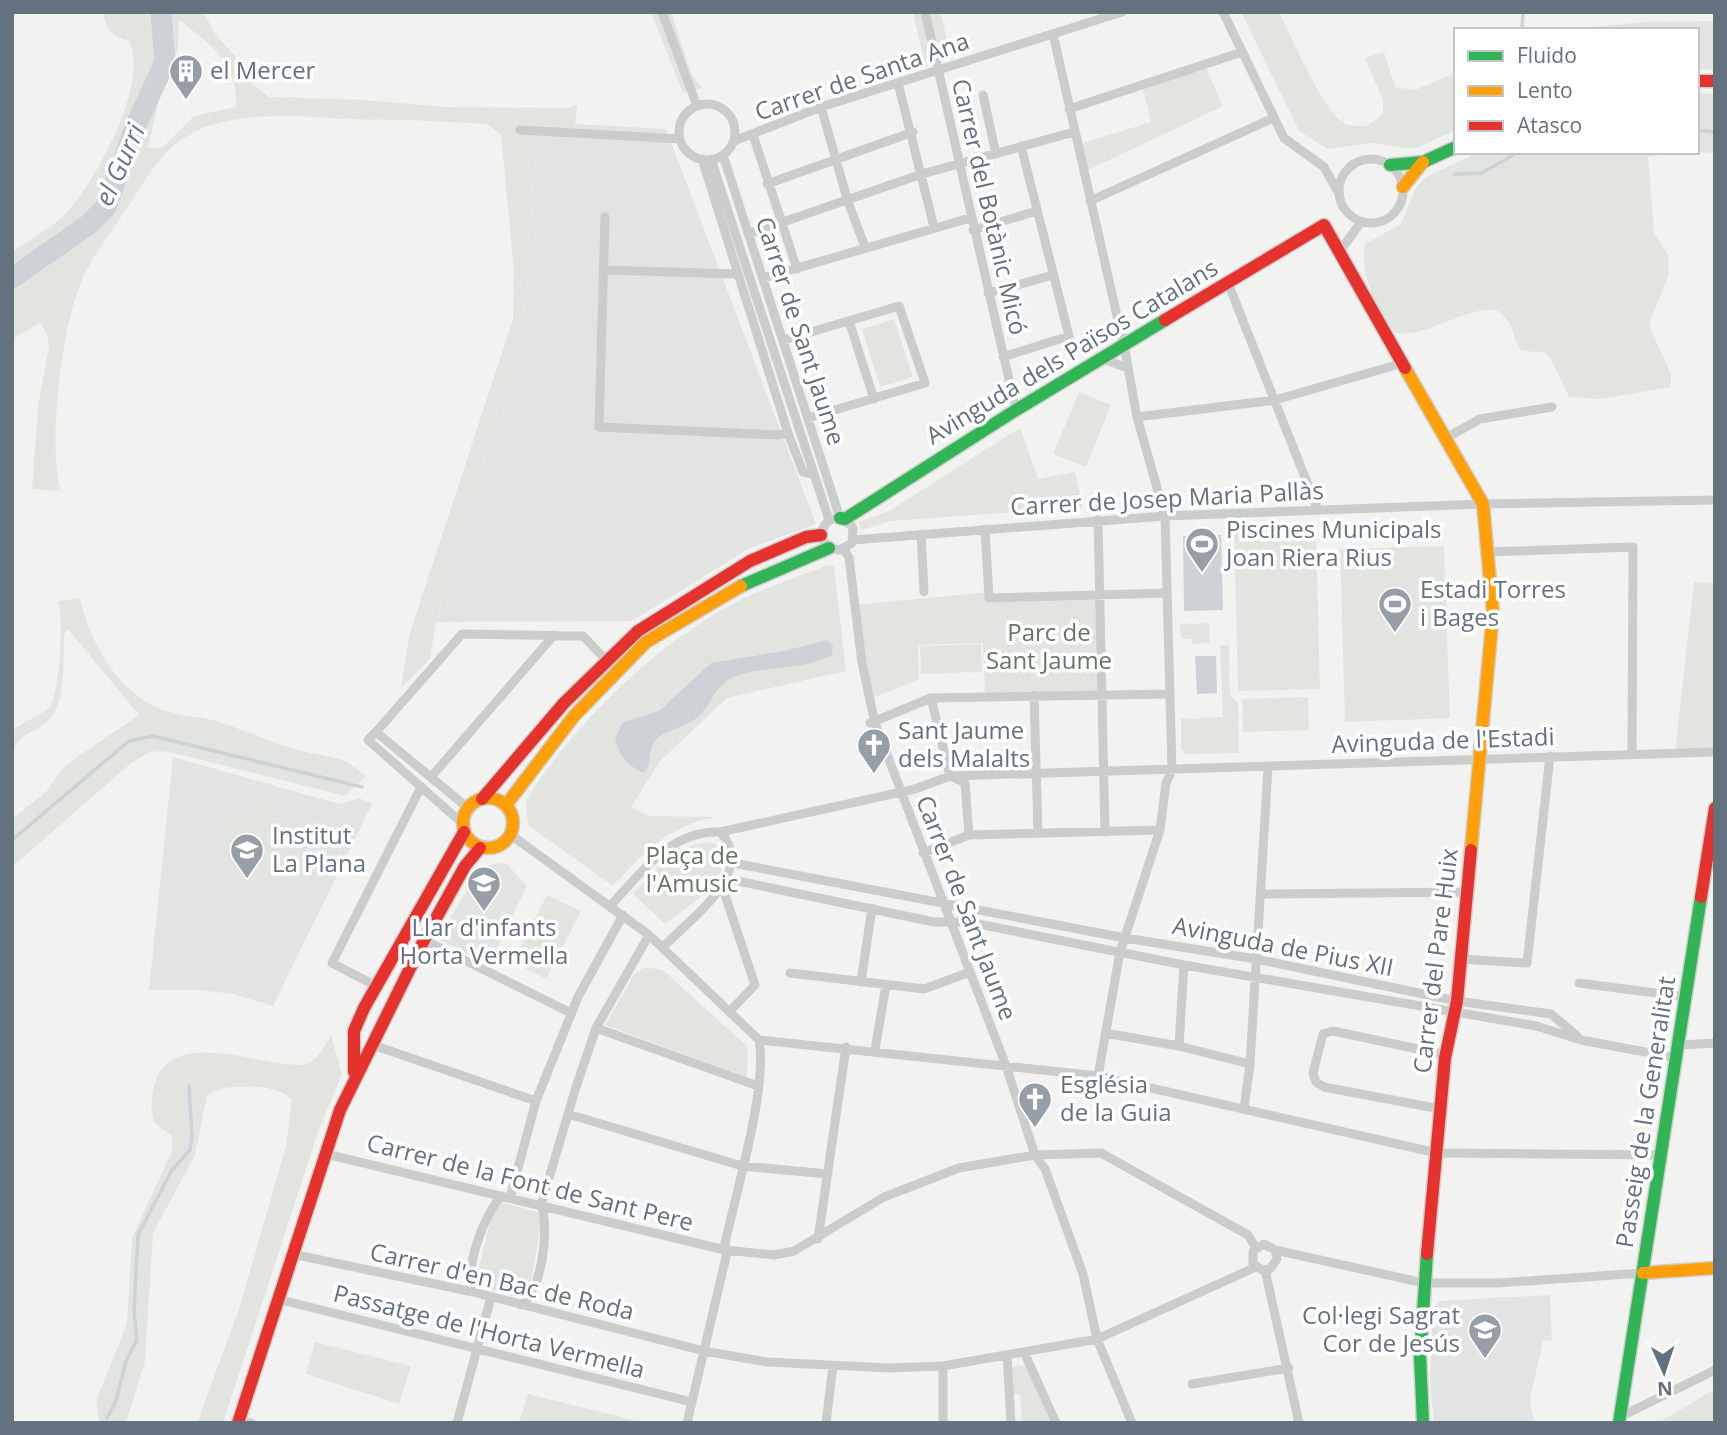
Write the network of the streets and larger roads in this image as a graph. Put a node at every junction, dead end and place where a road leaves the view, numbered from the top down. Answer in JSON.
{"nodes":[{"id":1,"x":662,"y":12,"type":"edge"},
{"id":2,"x":925,"y":12,"type":"edge"},
{"id":3,"x":1122,"y":12,"type":"edge"},
{"id":4,"x":1223,"y":12,"type":"edge"},
{"id":5,"x":1053,"y":34,"type":"junction"},
{"id":6,"x":1242,"y":52,"type":"junction"},
{"id":7,"x":939,"y":70,"type":"junction"},
{"id":8,"x":898,"y":83,"type":"junction"},
{"id":9,"x":983,"y":95,"type":"dead end"},
{"id":10,"x":697,"y":106,"type":"junction"},
{"id":11,"x":821,"y":107,"type":"junction"},
{"id":12,"x":1069,"y":109,"type":"junction"},
{"id":13,"x":1273,"y":118,"type":"junction"},
{"id":14,"x":520,"y":130,"type":"dead end"},
{"id":15,"x":912,"y":132,"type":"junction"},
{"id":16,"x":1074,"y":132,"type":"junction"},
{"id":17,"x":753,"y":135,"type":"junction"},
{"id":18,"x":680,"y":139,"type":"junction"},
{"id":19,"x":734,"y":141,"type":"junction"},
{"id":20,"x":1021,"y":146,"type":"junction"},
{"id":21,"x":1454,"y":148,"type":"edge"},
{"id":22,"x":996,"y":154,"type":"junction"},
{"id":23,"x":723,"y":155,"type":"junction"},
{"id":24,"x":706,"y":159,"type":"junction"},
{"id":25,"x":835,"y":159,"type":"junction"},
{"id":26,"x":1423,"y":162,"type":"junction"},
{"id":27,"x":959,"y":164,"type":"junction"},
{"id":28,"x":1390,"y":165,"type":"junction"},
{"id":29,"x":1324,"y":167,"type":"junction"},
{"id":30,"x":1349,"y":167,"type":"junction"},
{"id":31,"x":922,"y":174,"type":"junction"},
{"id":32,"x":767,"y":184,"type":"junction"},
{"id":33,"x":1403,"y":187,"type":"junction"},
{"id":34,"x":1338,"y":192,"type":"junction"},
{"id":35,"x":848,"y":201,"type":"junction"},
{"id":36,"x":1090,"y":201,"type":"junction"},
{"id":37,"x":1037,"y":211,"type":"junction"},
{"id":38,"x":605,"y":217,"type":"dead end"},
{"id":39,"x":970,"y":218,"type":"junction"},
{"id":40,"x":1362,"y":222,"type":"junction"},
{"id":41,"x":781,"y":225,"type":"junction"},
{"id":42,"x":934,"y":227,"type":"junction"},
{"id":43,"x":973,"y":230,"type":"junction"},
{"id":44,"x":748,"y":234,"type":"junction"},
{"id":45,"x":866,"y":247,"type":"junction"},
{"id":46,"x":1340,"y":251,"type":"junction"},
{"id":47,"x":603,"y":270,"type":"junction"},
{"id":48,"x":797,"y":270,"type":"junction"},
{"id":49,"x":736,"y":274,"type":"junction"},
{"id":50,"x":1053,"y":275,"type":"junction"},
{"id":51,"x":763,"y":278,"type":"junction"},
{"id":52,"x":1228,"y":283,"type":"junction"},
{"id":53,"x":988,"y":293,"type":"junction"},
{"id":54,"x":849,"y":321,"type":"junction"},
{"id":55,"x":784,"y":340,"type":"junction"},
{"id":56,"x":1124,"y":346,"type":"junction"},
{"id":57,"x":1003,"y":357,"type":"junction"},
{"id":58,"x":1103,"y":359,"type":"junction"},
{"id":59,"x":1404,"y":363,"type":"junction"},
{"id":60,"x":1128,"y":368,"type":"junction"},
{"id":61,"x":874,"y":398,"type":"junction"},
{"id":62,"x":1275,"y":400,"type":"junction"},
{"id":63,"x":1552,"y":408,"type":"dead end"},
{"id":64,"x":1016,"y":410,"type":"junction"},
{"id":65,"x":1137,"y":417,"type":"junction"},
{"id":66,"x":808,"y":418,"type":"junction"},
{"id":67,"x":788,"y":433,"type":"junction"},
{"id":68,"x":1446,"y":438,"type":"junction"},
{"id":69,"x":814,"y":474,"type":"junction"},
{"id":70,"x":1715,"y":500,"type":"edge"},
{"id":71,"x":1483,"y":504,"type":"junction"},
{"id":72,"x":1318,"y":510,"type":"junction"},
{"id":73,"x":1166,"y":516,"type":"junction"},
{"id":74,"x":838,"y":519,"type":"junction"},
{"id":75,"x":1098,"y":520,"type":"junction"},
{"id":76,"x":985,"y":529,"type":"junction"},
{"id":77,"x":921,"y":534,"type":"junction"},
{"id":78,"x":821,"y":535,"type":"junction"},
{"id":79,"x":853,"y":540,"type":"junction"},
{"id":80,"x":830,"y":548,"type":"junction"},
{"id":81,"x":844,"y":549,"type":"junction"},
{"id":82,"x":1487,"y":552,"type":"junction"},
{"id":83,"x":924,"y":592,"type":"dead end"},
{"id":84,"x":1167,"y":593,"type":"junction"},
{"id":85,"x":1099,"y":595,"type":"junction"},
{"id":86,"x":554,"y":635,"type":"junction"},
{"id":87,"x":607,"y":661,"type":"junction"},
{"id":88,"x":1170,"y":694,"type":"junction"},
{"id":89,"x":1034,"y":695,"type":"junction"},
{"id":90,"x":1102,"y":696,"type":"junction"},
{"id":91,"x":931,"y":698,"type":"junction"},
{"id":92,"x":873,"y":723,"type":"junction"},
{"id":93,"x":376,"y":732,"type":"junction"},
{"id":94,"x":1715,"y":752,"type":"edge"},
{"id":95,"x":1632,"y":754,"type":"junction"},
{"id":96,"x":1550,"y":756,"type":"junction"},
{"id":97,"x":1479,"y":759,"type":"junction"},
{"id":98,"x":1268,"y":767,"type":"junction"},
{"id":99,"x":1172,"y":769,"type":"junction"},
{"id":100,"x":1104,"y":771,"type":"junction"},
{"id":101,"x":1036,"y":772,"type":"junction"},
{"id":102,"x":950,"y":776,"type":"junction"},
{"id":103,"x":432,"y":777,"type":"junction"},
{"id":104,"x":421,"y":787,"type":"junction"},
{"id":105,"x":900,"y":790,"type":"junction"},
{"id":106,"x":482,"y":799,"type":"junction"},
{"id":107,"x":506,"y":805,"type":"junction"},
{"id":108,"x":468,"y":808,"type":"junction"},
{"id":109,"x":1715,"y":808,"type":"edge"},
{"id":110,"x":463,"y":827,"type":"junction"},
{"id":111,"x":1160,"y":830,"type":"junction"},
{"id":112,"x":720,"y":832,"type":"junction"},
{"id":113,"x":1105,"y":832,"type":"junction"},
{"id":114,"x":1038,"y":833,"type":"junction"},
{"id":115,"x":511,"y":835,"type":"junction"},
{"id":116,"x":969,"y":835,"type":"junction"},
{"id":117,"x":480,"y":848,"type":"junction"},
{"id":118,"x":923,"y":853,"type":"junction"},
{"id":119,"x":733,"y":863,"type":"junction"},
{"id":120,"x":725,"y":882,"type":"junction"},
{"id":121,"x":1466,"y":892,"type":"junction"},
{"id":122,"x":1261,"y":894,"type":"junction"},
{"id":123,"x":942,"y":901,"type":"junction"},
{"id":124,"x":611,"y":905,"type":"junction"},
{"id":125,"x":872,"y":908,"type":"junction"},
{"id":126,"x":623,"y":915,"type":"junction"},
{"id":127,"x":949,"y":920,"type":"junction"},
{"id":128,"x":649,"y":935,"type":"junction"},
{"id":129,"x":1125,"y":938,"type":"junction"},
{"id":130,"x":424,"y":940,"type":"junction"},
{"id":131,"x":663,"y":947,"type":"junction"},
{"id":132,"x":1120,"y":952,"type":"junction"},
{"id":133,"x":1256,"y":958,"type":"junction"},
{"id":134,"x":1460,"y":958,"type":"junction"},
{"id":135,"x":1184,"y":965,"type":"junction"},
{"id":136,"x":970,"y":972,"type":"junction"},
{"id":137,"x":790,"y":973,"type":"dead end"},
{"id":138,"x":1254,"y":978,"type":"junction"},
{"id":139,"x":861,"y":982,"type":"junction"},
{"id":140,"x":1579,"y":983,"type":"dead end"},
{"id":141,"x":886,"y":985,"type":"junction"},
{"id":142,"x":376,"y":986,"type":"junction"},
{"id":143,"x":1686,"y":997,"type":"junction"},
{"id":144,"x":1455,"y":1007,"type":"junction"},
{"id":145,"x":730,"y":1011,"type":"junction"},
{"id":146,"x":571,"y":1013,"type":"junction"},
{"id":147,"x":596,"y":1028,"type":"junction"},
{"id":148,"x":1105,"y":1033,"type":"junction"},
{"id":149,"x":759,"y":1040,"type":"junction"},
{"id":150,"x":1581,"y":1040,"type":"junction"},
{"id":151,"x":1715,"y":1043,"type":"edge"},
{"id":152,"x":370,"y":1044,"type":"junction"},
{"id":153,"x":1180,"y":1046,"type":"junction"},
{"id":154,"x":846,"y":1047,"type":"junction"},
{"id":155,"x":875,"y":1050,"type":"junction"},
{"id":156,"x":1678,"y":1051,"type":"junction"},
{"id":157,"x":1446,"y":1055,"type":"junction"},
{"id":158,"x":1251,"y":1064,"type":"junction"},
{"id":159,"x":1006,"y":1066,"type":"junction"},
{"id":160,"x":1098,"y":1076,"type":"junction"},
{"id":161,"x":354,"y":1077,"type":"junction"},
{"id":162,"x":758,"y":1086,"type":"junction"},
{"id":163,"x":536,"y":1101,"type":"junction"},
{"id":164,"x":1244,"y":1109,"type":"junction"},
{"id":165,"x":1440,"y":1109,"type":"junction"},
{"id":166,"x":568,"y":1114,"type":"junction"},
{"id":167,"x":1437,"y":1153,"type":"junction"},
{"id":168,"x":326,"y":1154,"type":"junction"},
{"id":169,"x":1035,"y":1155,"type":"junction"},
{"id":170,"x":1661,"y":1155,"type":"junction"},
{"id":171,"x":742,"y":1166,"type":"junction"},
{"id":172,"x":828,"y":1174,"type":"junction"},
{"id":173,"x":506,"y":1197,"type":"junction"},
{"id":174,"x":541,"y":1205,"type":"junction"},
{"id":175,"x":818,"y":1239,"type":"junction"},
{"id":176,"x":1256,"y":1248,"type":"junction"},
{"id":177,"x":725,"y":1250,"type":"junction"},
{"id":178,"x":1275,"y":1250,"type":"junction"},
{"id":179,"x":292,"y":1254,"type":"junction"},
{"id":180,"x":1261,"y":1268,"type":"junction"},
{"id":181,"x":1715,"y":1268,"type":"edge"},
{"id":182,"x":1643,"y":1273,"type":"junction"},
{"id":183,"x":1424,"y":1283,"type":"junction"},
{"id":184,"x":474,"y":1292,"type":"junction"},
{"id":185,"x":491,"y":1297,"type":"junction"},
{"id":186,"x":277,"y":1299,"type":"junction"},
{"id":187,"x":521,"y":1305,"type":"junction"},
{"id":188,"x":1097,"y":1339,"type":"junction"},
{"id":189,"x":477,"y":1350,"type":"junction"},
{"id":190,"x":704,"y":1351,"type":"junction"},
{"id":191,"x":1024,"y":1352,"type":"junction"},
{"id":192,"x":1007,"y":1355,"type":"junction"},
{"id":193,"x":943,"y":1366,"type":"junction"},
{"id":194,"x":833,"y":1367,"type":"junction"},
{"id":195,"x":1289,"y":1368,"type":"junction"},
{"id":196,"x":1715,"y":1370,"type":"edge"},
{"id":197,"x":1192,"y":1384,"type":"dead end"},
{"id":198,"x":692,"y":1402,"type":"junction"},
{"id":199,"x":1620,"y":1420,"type":"edge"},
{"id":200,"x":242,"y":1422,"type":"edge"},
{"id":201,"x":457,"y":1423,"type":"edge"},
{"id":202,"x":687,"y":1423,"type":"edge"},
{"id":203,"x":825,"y":1423,"type":"edge"},
{"id":204,"x":943,"y":1423,"type":"edge"},
{"id":205,"x":1011,"y":1423,"type":"edge"},
{"id":206,"x":1056,"y":1423,"type":"edge"},
{"id":207,"x":1132,"y":1423,"type":"edge"},
{"id":208,"x":1299,"y":1423,"type":"edge"},
{"id":209,"x":1423,"y":1423,"type":"edge"}],
"edges":[{"from":1,"to":10,"type":"street"},
{"from":2,"to":7,"type":"street","name":"Carrer del Botànic Micó"},
{"from":3,"to":5,"type":"street","name":"Carrer de Santa Ana"},
{"from":4,"to":6,"type":"street"},
{"from":5,"to":7,"type":"street","name":"Carrer de Santa Ana"},
{"from":5,"to":12,"type":"street"},
{"from":6,"to":12,"type":"street"},
{"from":6,"to":13,"type":"street"},
{"from":7,"to":8,"type":"street","name":"Carrer de Santa Ana"},
{"from":7,"to":27,"type":"street","name":"Carrer del Botànic Micó"},
{"from":8,"to":11,"type":"street","name":"Carrer de Santa Ana"},
{"from":8,"to":15,"type":"street"},
{"from":9,"to":22,"type":"street"},
{"from":10,"to":18,"type":"street"},
{"from":10,"to":19,"type":"street"},
{"from":11,"to":17,"type":"street","name":"Carrer de Santa Ana"},
{"from":11,"to":25,"type":"street"},
{"from":12,"to":16,"type":"street"},
{"from":13,"to":29,"type":"street"},
{"from":13,"to":36,"type":"street"},
{"from":14,"to":18,"type":"street"},
{"from":15,"to":25,"type":"street"},
{"from":15,"to":31,"type":"street"},
{"from":16,"to":20,"type":"street"},
{"from":16,"to":36,"type":"street"},
{"from":17,"to":19,"type":"street","name":"Carrer de Santa Ana"},
{"from":17,"to":32,"type":"street"},
{"from":18,"to":24,"type":"street"},
{"from":19,"to":23,"type":"street"},
{"from":20,"to":22,"type":"street"},
{"from":20,"to":37,"type":"street"},
{"from":21,"to":26,"type":"street"},
{"from":22,"to":27,"type":"street"},
{"from":23,"to":24,"type":"street"},
{"from":23,"to":44,"type":"street","name":"Carrer de Sant Jaume"},
{"from":24,"to":49,"type":"street","name":"Carrer de Sant Jaume"},
{"from":24,"to":69,"type":"street","name":"Carrer de Sant Jaume"},
{"from":25,"to":32,"type":"street"},
{"from":25,"to":35,"type":"street"},
{"from":26,"to":28,"type":"street"},
{"from":26,"to":33,"type":"street"},
{"from":27,"to":31,"type":"street"},
{"from":27,"to":39,"type":"street","name":"Carrer del Botànic Micó"},
{"from":28,"to":30,"type":"street"},
{"from":28,"to":33,"type":"street"},
{"from":29,"to":30,"type":"street"},
{"from":29,"to":34,"type":"street"},
{"from":30,"to":34,"type":"street"},
{"from":31,"to":35,"type":"street"},
{"from":31,"to":42,"type":"street"},
{"from":32,"to":41,"type":"street"},
{"from":33,"to":40,"type":"street"},
{"from":34,"to":40,"type":"street"},
{"from":35,"to":41,"type":"street"},
{"from":35,"to":45,"type":"street"},
{"from":36,"to":56,"type":"street"},
{"from":37,"to":43,"type":"street"},
{"from":37,"to":50,"type":"street"},
{"from":38,"to":47,"type":"street"},
{"from":39,"to":42,"type":"street"},
{"from":39,"to":43,"type":"street","name":"Carrer del Botànic Micó"},
{"from":40,"to":46,"type":"street"},
{"from":41,"to":44,"type":"street"},
{"from":41,"to":48,"type":"street"},
{"from":42,"to":45,"type":"street"},
{"from":43,"to":53,"type":"street","name":"Carrer del Botànic Micó"},
{"from":44,"to":51,"type":"street","name":"Carrer de Sant Jaume"},
{"from":45,"to":48,"type":"street"},
{"from":46,"to":52,"type":"street","name":"Avinguda dels Països Catalans"},
{"from":46,"to":59,"type":"street"},
{"from":47,"to":49,"type":"street"},
{"from":47,"to":67,"type":"street"},
{"from":48,"to":51,"type":"street"},
{"from":49,"to":67,"type":"street","name":"Carrer de Sant Jaume"},
{"from":50,"to":53,"type":"street"},
{"from":50,"to":57,"type":"street"},
{"from":51,"to":55,"type":"street","name":"Carrer de Sant Jaume"},
{"from":52,"to":56,"type":"street","name":"Avinguda dels Països Catalans"},
{"from":52,"to":62,"type":"street"},
{"from":53,"to":57,"type":"street","name":"Carrer del Botànic Micó"},
{"from":54,"to":55,"type":"street"},
{"from":54,"to":61,"type":"street"},
{"from":54,"to":61,"type":"street"},
{"from":55,"to":66,"type":"street","name":"Carrer de Sant Jaume"},
{"from":56,"to":58,"type":"street","name":"Avinguda dels Països Catalans"},
{"from":56,"to":60,"type":"street"},
{"from":57,"to":64,"type":"street","name":"Carrer del Botànic Micó"},
{"from":58,"to":60,"type":"street"},
{"from":58,"to":64,"type":"street","name":"Avinguda dels Països Catalans"},
{"from":59,"to":62,"type":"street"},
{"from":59,"to":68,"type":"street"},
{"from":60,"to":65,"type":"street"},
{"from":61,"to":66,"type":"street"},
{"from":62,"to":65,"type":"street"},
{"from":62,"to":72,"type":"street"},
{"from":63,"to":68,"type":"street"},
{"from":64,"to":74,"type":"street","name":"Avinguda dels Països Catalans"},
{"from":65,"to":73,"type":"street"},
{"from":66,"to":74,"type":"street","name":"Carrer de Sant Jaume"},
{"from":67,"to":69,"type":"street","name":"Carrer de Sant Jaume"},
{"from":68,"to":71,"type":"street"},
{"from":69,"to":74,"type":"street","name":"Carrer de Sant Jaume"},
{"from":70,"to":71,"type":"street","name":"Carrer de Josep Maria Pallàs"},
{"from":71,"to":72,"type":"street","name":"Carrer de Josep Maria Pallàs"},
{"from":71,"to":82,"type":"street","name":"Carrer del Pare Huix"},
{"from":72,"to":73,"type":"street","name":"Carrer de Josep Maria Pallàs"},
{"from":73,"to":75,"type":"street","name":"Carrer de Josep Maria Pallàs"},
{"from":73,"to":84,"type":"street"},
{"from":74,"to":78,"type":"street"},
{"from":74,"to":79,"type":"street"},
{"from":75,"to":76,"type":"street","name":"Carrer de Josep Maria Pallàs"},
{"from":75,"to":85,"type":"street"},
{"from":76,"to":77,"type":"street","name":"Carrer de Josep Maria Pallàs"},
{"from":76,"to":85,"type":"street"},
{"from":77,"to":79,"type":"street","name":"Carrer de Josep Maria Pallàs"},
{"from":77,"to":83,"type":"street"},
{"from":78,"to":80,"type":"street"},
{"from":78,"to":87,"type":"street"},
{"from":79,"to":81,"type":"street"},
{"from":80,"to":81,"type":"street"},
{"from":80,"to":107,"type":"street"},
{"from":81,"to":92,"type":"street","name":"Carrer de Sant Jaume"},
{"from":82,"to":95,"type":"street"},
{"from":82,"to":97,"type":"street","name":"Carrer del Pare Huix"},
{"from":84,"to":85,"type":"street"},
{"from":84,"to":88,"type":"street"},
{"from":85,"to":90,"type":"street"},
{"from":86,"to":87,"type":"street"},
{"from":86,"to":93,"type":"street"},
{"from":86,"to":103,"type":"street"},
{"from":87,"to":106,"type":"street"},
{"from":88,"to":90,"type":"street"},
{"from":88,"to":99,"type":"street"},
{"from":89,"to":90,"type":"street"},
{"from":89,"to":91,"type":"street"},
{"from":89,"to":101,"type":"street"},
{"from":90,"to":100,"type":"street"},
{"from":91,"to":92,"type":"street"},
{"from":91,"to":102,"type":"street"},
{"from":92,"to":105,"type":"street","name":"Carrer de Sant Jaume"},
{"from":93,"to":103,"type":"street"},
{"from":93,"to":104,"type":"street"},
{"from":94,"to":95,"type":"street","name":"Avinguda de l'Estadi"},
{"from":95,"to":96,"type":"street","name":"Avinguda de l'Estadi"},
{"from":96,"to":97,"type":"street","name":"Avinguda de l'Estadi"},
{"from":96,"to":134,"type":"street"},
{"from":97,"to":98,"type":"street","name":"Avinguda de l'Estadi"},
{"from":97,"to":121,"type":"street","name":"Carrer del Pare Huix"},
{"from":98,"to":99,"type":"street","name":"Avinguda de l'Estadi"},
{"from":98,"to":122,"type":"street"},
{"from":99,"to":100,"type":"street","name":"Avinguda de l'Estadi"},
{"from":99,"to":111,"type":"street"},
{"from":100,"to":101,"type":"street","name":"Avinguda de l'Estadi"},
{"from":100,"to":113,"type":"street"},
{"from":101,"to":102,"type":"street","name":"Avinguda de l'Estadi"},
{"from":101,"to":114,"type":"street"},
{"from":102,"to":105,"type":"street","name":"Avinguda de l'Estadi"},
{"from":102,"to":116,"type":"street"},
{"from":103,"to":108,"type":"street"},
{"from":104,"to":110,"type":"street"},
{"from":104,"to":142,"type":"street"},
{"from":105,"to":112,"type":"street","name":"Avinguda de l'Estadi"},
{"from":105,"to":118,"type":"street","name":"Carrer de Sant Jaume"},
{"from":106,"to":107,"type":"street"},
{"from":106,"to":108,"type":"street"},
{"from":107,"to":115,"type":"street"},
{"from":108,"to":110,"type":"street"},
{"from":109,"to":143,"type":"street","name":"Passeig de la Generalitat"},
{"from":110,"to":117,"type":"street"},
{"from":110,"to":142,"type":"street"},
{"from":111,"to":113,"type":"street"},
{"from":111,"to":129,"type":"street"},
{"from":112,"to":119,"type":"street"},
{"from":112,"to":124,"type":"street"},
{"from":113,"to":114,"type":"street"},
{"from":114,"to":116,"type":"street"},
{"from":115,"to":117,"type":"street"},
{"from":115,"to":124,"type":"street"},
{"from":116,"to":118,"type":"street"},
{"from":117,"to":130,"type":"street"},
{"from":118,"to":123,"type":"street","name":"Carrer de Sant Jaume"},
{"from":119,"to":120,"type":"street"},
{"from":119,"to":123,"type":"street","name":"Avinguda de Pius XII"},
{"from":120,"to":125,"type":"street","name":"Avinguda de Pius XII"},
{"from":120,"to":131,"type":"street"},
{"from":120,"to":145,"type":"street"},
{"from":121,"to":122,"type":"street"},
{"from":121,"to":134,"type":"street","name":"Carrer del Pare Huix"},
{"from":122,"to":133,"type":"street"},
{"from":123,"to":127,"type":"street","name":"Carrer de Sant Jaume"},
{"from":123,"to":129,"type":"street","name":"Avinguda de Pius XII"},
{"from":124,"to":126,"type":"street"},
{"from":125,"to":127,"type":"street","name":"Avinguda de Pius XII"},
{"from":125,"to":139,"type":"street"},
{"from":126,"to":128,"type":"street"},
{"from":126,"to":146,"type":"street"},
{"from":127,"to":132,"type":"street","name":"Avinguda de Pius XII"},
{"from":127,"to":136,"type":"street","name":"Carrer de Sant Jaume"},
{"from":128,"to":131,"type":"street"},
{"from":128,"to":147,"type":"street"},
{"from":129,"to":132,"type":"street"},
{"from":129,"to":133,"type":"street","name":"Avinguda de Pius XII"},
{"from":130,"to":146,"type":"street"},
{"from":130,"to":152,"type":"street"},
{"from":131,"to":145,"type":"street"},
{"from":132,"to":135,"type":"street","name":"Avinguda de Pius XII"},
{"from":132,"to":148,"type":"street"},
{"from":133,"to":138,"type":"street"},
{"from":133,"to":144,"type":"street","name":"Avinguda de Pius XII"},
{"from":134,"to":144,"type":"street","name":"Carrer del Pare Huix"},
{"from":135,"to":138,"type":"street","name":"Avinguda de Pius XII"},
{"from":135,"to":153,"type":"street"},
{"from":136,"to":141,"type":"street"},
{"from":136,"to":159,"type":"street","name":"Carrer de Sant Jaume"},
{"from":137,"to":139,"type":"street"},
{"from":138,"to":144,"type":"street","name":"Avinguda de Pius XII"},
{"from":138,"to":158,"type":"street"},
{"from":139,"to":141,"type":"street"},
{"from":140,"to":143,"type":"street"},
{"from":141,"to":155,"type":"street"},
{"from":142,"to":161,"type":"street"},
{"from":143,"to":156,"type":"street","name":"Passeig de la Generalitat"},
{"from":144,"to":150,"type":"street","name":"Avinguda de Pius XII"},
{"from":144,"to":150,"type":"street","name":"Avinguda de Pius XII"},
{"from":144,"to":157,"type":"street","name":"Carrer del Pare Huix"},
{"from":145,"to":149,"type":"street"},
{"from":146,"to":163,"type":"street"},
{"from":147,"to":162,"type":"street"},
{"from":147,"to":166,"type":"street"},
{"from":148,"to":153,"type":"street"},
{"from":148,"to":160,"type":"street"},
{"from":149,"to":154,"type":"street"},
{"from":149,"to":162,"type":"street"},
{"from":150,"to":156,"type":"street"},
{"from":151,"to":156,"type":"street"},
{"from":152,"to":161,"type":"street"},
{"from":152,"to":163,"type":"street"},
{"from":153,"to":158,"type":"street"},
{"from":154,"to":155,"type":"street"},
{"from":154,"to":172,"type":"street"},
{"from":155,"to":159,"type":"street"},
{"from":156,"to":170,"type":"street","name":"Passeig de la Generalitat"},
{"from":157,"to":165,"type":"street","name":"Carrer del Pare Huix"},
{"from":157,"to":165,"type":"street"},
{"from":158,"to":164,"type":"street"},
{"from":159,"to":160,"type":"street"},
{"from":159,"to":169,"type":"street","name":"Carrer de Sant Jaume"},
{"from":160,"to":164,"type":"street"},
{"from":161,"to":168,"type":"street"},
{"from":162,"to":171,"type":"street"},
{"from":163,"to":173,"type":"street"},
{"from":164,"to":167,"type":"street"},
{"from":165,"to":167,"type":"street","name":"Carrer del Pare Huix"},
{"from":166,"to":171,"type":"street"},
{"from":166,"to":174,"type":"street"},
{"from":167,"to":170,"type":"street"},
{"from":167,"to":183,"type":"street","name":"Carrer del Pare Huix"},
{"from":168,"to":173,"type":"street","name":"Carrer de la Font de Sant Pere"},
{"from":168,"to":179,"type":"street"},
{"from":169,"to":175,"type":"street","name":"Carrer de la Font de Sant Pere"},
{"from":169,"to":176,"type":"street","name":"Carrer de la Font de Sant Pere"},
{"from":169,"to":188,"type":"street","name":"Carrer de Sant Jaume"},
{"from":170,"to":182,"type":"street","name":"Passeig de la Generalitat"},
{"from":171,"to":172,"type":"street"},
{"from":171,"to":177,"type":"street"},
{"from":172,"to":175,"type":"street"},
{"from":173,"to":174,"type":"street","name":"Carrer de la Font de Sant Pere"},
{"from":173,"to":184,"type":"street"},
{"from":174,"to":177,"type":"street","name":"Carrer de la Font de Sant Pere"},
{"from":174,"to":187,"type":"street"},
{"from":175,"to":177,"type":"street","name":"Carrer de la Font de Sant Pere"},
{"from":176,"to":178,"type":"street"},
{"from":176,"to":180,"type":"street"},
{"from":177,"to":190,"type":"street"},
{"from":178,"to":180,"type":"street"},
{"from":178,"to":183,"type":"street"},
{"from":179,"to":184,"type":"street","name":"Carrer d'en Bac de Roda"},
{"from":179,"to":186,"type":"street"},
{"from":180,"to":188,"type":"street","name":"Carrer d'en Bac de Roda"},
{"from":180,"to":195,"type":"street"},
{"from":181,"to":182,"type":"street"},
{"from":182,"to":183,"type":"street"},
{"from":182,"to":199,"type":"street","name":"Passeig de la Generalitat"},
{"from":183,"to":209,"type":"street","name":"Carrer del Pare Huix"},
{"from":184,"to":185,"type":"street","name":"Carrer d'en Bac de Roda"},
{"from":185,"to":187,"type":"street","name":"Carrer d'en Bac de Roda"},
{"from":185,"to":189,"type":"street"},
{"from":186,"to":189,"type":"street","name":"Passatge de l'Horta Vermella"},
{"from":186,"to":200,"type":"street"},
{"from":187,"to":190,"type":"street","name":"Carrer d'en Bac de Roda"},
{"from":188,"to":191,"type":"street","name":"Carrer d'en Bac de Roda"},
{"from":188,"to":207,"type":"street","name":"Carrer de Sant Jaume"},
{"from":189,"to":198,"type":"street","name":"Passatge de l'Horta Vermella"},
{"from":189,"to":201,"type":"street"},
{"from":190,"to":194,"type":"street","name":"Carrer d'en Bac de Roda"},
{"from":190,"to":198,"type":"street"},
{"from":191,"to":192,"type":"street","name":"Carrer d'en Bac de Roda"},
{"from":191,"to":206,"type":"street"},
{"from":192,"to":193,"type":"street","name":"Carrer d'en Bac de Roda"},
{"from":192,"to":205,"type":"street"},
{"from":193,"to":194,"type":"street","name":"Carrer d'en Bac de Roda"},
{"from":193,"to":204,"type":"street"},
{"from":194,"to":203,"type":"street"},
{"from":195,"to":197,"type":"street"},
{"from":195,"to":208,"type":"street"},
{"from":196,"to":199,"type":"street"},
{"from":198,"to":202,"type":"street"}]}
